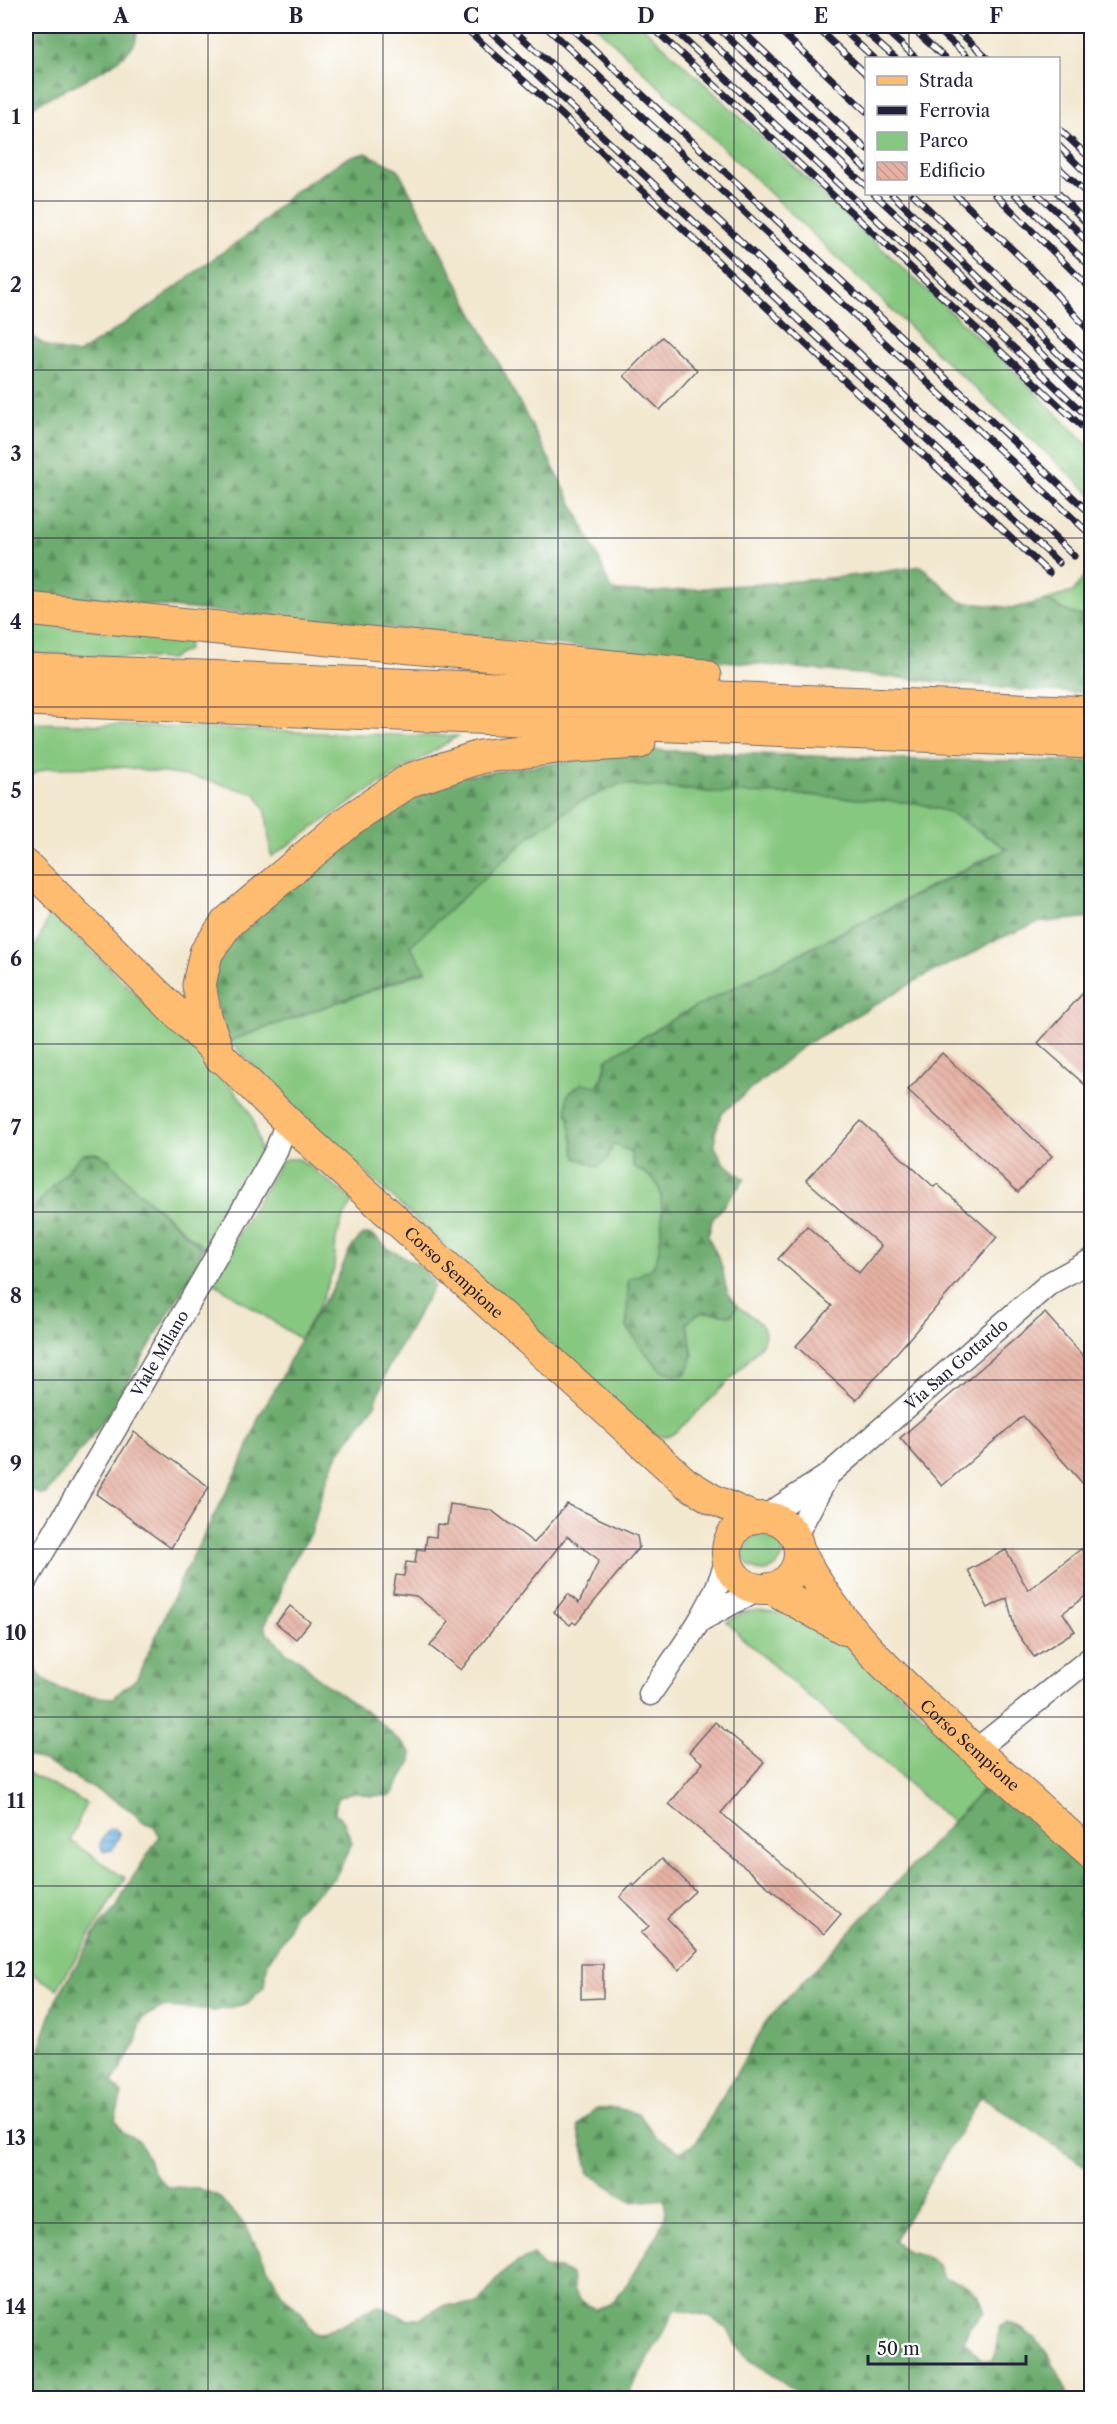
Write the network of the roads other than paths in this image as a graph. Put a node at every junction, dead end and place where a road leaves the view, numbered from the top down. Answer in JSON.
{"nodes":[{"id":1,"x":26,"y":609,"type":"edge"},
{"id":2,"x":26,"y":670,"type":"edge"},
{"id":3,"x":26,"y":699,"type":"edge"},
{"id":4,"x":1092,"y":712,"type":"edge"},
{"id":5,"x":893,"y":719,"type":"junction"},
{"id":6,"x":1092,"y":741,"type":"edge"},
{"id":7,"x":26,"y":865,"type":"edge"},
{"id":8,"x":219,"y":1056,"type":"junction"},
{"id":9,"x":287,"y":1121,"type":"junction"},
{"id":10,"x":1092,"y":1260,"type":"edge"},
{"id":11,"x":827,"y":1476,"type":"junction"},
{"id":12,"x":691,"y":1487,"type":"junction"},
{"id":13,"x":759,"y":1517,"type":"junction"},
{"id":14,"x":797,"y":1543,"type":"junction"},
{"id":15,"x":727,"y":1558,"type":"junction"},
{"id":16,"x":26,"y":1581,"type":"edge"},
{"id":17,"x":764,"y":1588,"type":"junction"},
{"id":18,"x":700,"y":1620,"type":"junction"},
{"id":19,"x":853,"y":1634,"type":"junction"},
{"id":20,"x":1092,"y":1657,"type":"edge"},
{"id":21,"x":650,"y":1694,"type":"dead end"},
{"id":22,"x":976,"y":1750,"type":"junction"},
{"id":23,"x":1092,"y":1854,"type":"edge"}],
"edges":[{"from":1,"to":5,"type":"highway"},
{"from":2,"to":5,"type":"highway"},
{"from":3,"to":5,"type":"highway"},
{"from":4,"to":5,"type":"highway"},
{"from":5,"to":6,"type":"highway"},
{"from":5,"to":8,"type":"highway"},
{"from":7,"to":8,"type":"main road"},
{"from":8,"to":9,"type":"main road","name":"Corso Sempione"},
{"from":9,"to":12,"type":"main road","name":"Corso Sempione"},
{"from":9,"to":16,"type":"street","name":"Viale Milano"},
{"from":10,"to":11,"type":"street","name":"Via San Gottardo"},
{"from":11,"to":13,"type":"street","name":"Via San Gottardo"},
{"from":11,"to":14,"type":"street","name":"Via San Gottardo"},
{"from":12,"to":13,"type":"main road","name":"Corso Sempione"},
{"from":12,"to":15,"type":"main road","name":"Corso Sempione"},
{"from":13,"to":14,"type":"main road"},
{"from":13,"to":15,"type":"main road"},
{"from":14,"to":17,"type":"main road"},
{"from":14,"to":19,"type":"main road","name":"Corso Sempione"},
{"from":15,"to":17,"type":"main road"},
{"from":15,"to":18,"type":"street"},
{"from":17,"to":18,"type":"street"},
{"from":17,"to":19,"type":"main road","name":"Corso Sempione"},
{"from":18,"to":21,"type":"street"},
{"from":19,"to":22,"type":"main road","name":"Corso Sempione"},
{"from":20,"to":22,"type":"street"},
{"from":22,"to":23,"type":"main road","name":"Corso Sempione"}]}
